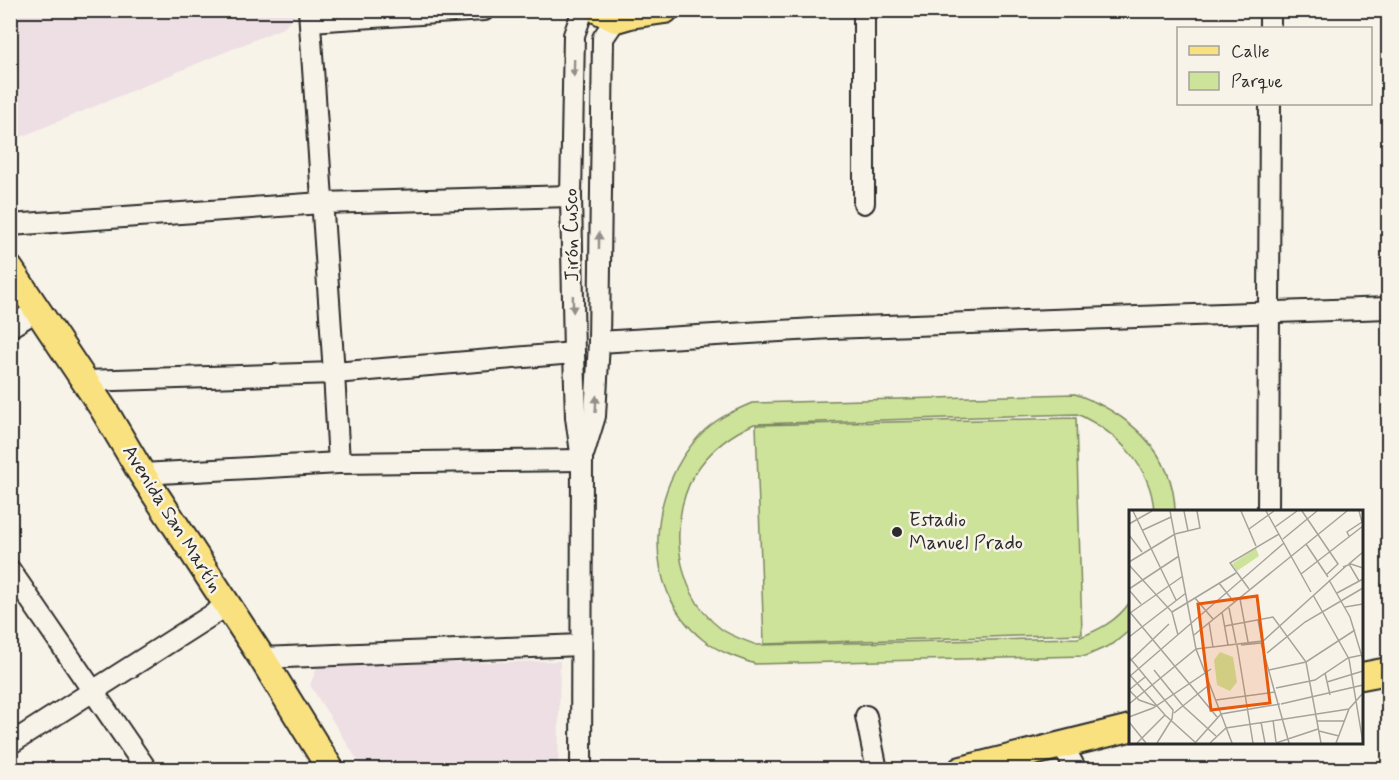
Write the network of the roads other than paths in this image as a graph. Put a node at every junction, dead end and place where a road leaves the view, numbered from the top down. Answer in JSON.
{"nodes":[{"id":1,"x":484,"y":10,"type":"edge"},
{"id":2,"x":583,"y":10,"type":"edge"},
{"id":3,"x":665,"y":10,"type":"edge"},
{"id":4,"x":864,"y":10,"type":"edge"},
{"id":5,"x":1270,"y":10,"type":"edge"},
{"id":6,"x":607,"y":15,"type":"edge"},
{"id":7,"x":309,"y":16,"type":"edge"},
{"id":8,"x":1270,"y":27,"type":"edge"},
{"id":9,"x":1270,"y":105,"type":"edge"},
{"id":10,"x":571,"y":196,"type":"junction"},
{"id":11,"x":322,"y":203,"type":"junction"},
{"id":12,"x":864,"y":203,"type":"dead end"},
{"id":13,"x":10,"y":225,"type":"edge"},
{"id":14,"x":10,"y":270,"type":"edge"},
{"id":15,"x":1389,"y":308,"type":"edge"},
{"id":16,"x":36,"y":311,"type":"junction"},
{"id":17,"x":1269,"y":313,"type":"junction"},
{"id":18,"x":10,"y":327,"type":"edge"},
{"id":19,"x":599,"y":342,"type":"junction"},
{"id":20,"x":574,"y":353,"type":"junction"},
{"id":21,"x":334,"y":374,"type":"junction"},
{"id":22,"x":85,"y":381,"type":"junction"},
{"id":23,"x":582,"y":460,"type":"junction"},
{"id":24,"x":339,"y":463,"type":"junction"},
{"id":25,"x":142,"y":474,"type":"junction"},
{"id":26,"x":1268,"y":510,"type":"edge"},
{"id":27,"x":10,"y":570,"type":"edge"},
{"id":28,"x":226,"y":606,"type":"junction"},
{"id":29,"x":581,"y":645,"type":"junction"},
{"id":30,"x":262,"y":658,"type":"junction"},
{"id":31,"x":1389,"y":671,"type":"edge"},
{"id":32,"x":1363,"y":676,"type":"edge"},
{"id":33,"x":92,"y":692,"type":"junction"},
{"id":34,"x":866,"y":716,"type":"dead end"},
{"id":35,"x":1129,"y":728,"type":"edge"},
{"id":36,"x":10,"y":744,"type":"edge"},
{"id":37,"x":1062,"y":744,"type":"junction"},
{"id":38,"x":147,"y":770,"type":"edge"},
{"id":39,"x":331,"y":770,"type":"edge"},
{"id":40,"x":581,"y":770,"type":"edge"},
{"id":41,"x":877,"y":770,"type":"edge"},
{"id":42,"x":961,"y":770,"type":"edge"},
{"id":43,"x":1076,"y":770,"type":"edge"}],
"edges":[{"from":1,"to":7,"type":"street"},
{"from":2,"to":10,"type":"street","name":"Jirón Cusco","one_way":true},
{"from":3,"to":6,"type":"main road"},
{"from":4,"to":12,"type":"street"},
{"from":5,"to":8,"type":"street"},
{"from":19,"to":6,"type":"street","name":"Jirón Cusco","one_way":true},
{"from":7,"to":11,"type":"street"},
{"from":9,"to":17,"type":"street"},
{"from":10,"to":11,"type":"street"},
{"from":10,"to":20,"type":"street","name":"Jirón Cusco","one_way":true},
{"from":11,"to":13,"type":"street"},
{"from":11,"to":21,"type":"street"},
{"from":14,"to":16,"type":"main road","name":"Avenida San Martín"},
{"from":15,"to":17,"type":"street"},
{"from":16,"to":18,"type":"street"},
{"from":16,"to":22,"type":"main road","name":"Avenida San Martín"},
{"from":17,"to":19,"type":"street"},
{"from":17,"to":26,"type":"street"},
{"from":23,"to":19,"type":"street","name":"Jirón Cusco","one_way":true},
{"from":20,"to":21,"type":"street"},
{"from":20,"to":23,"type":"street","name":"Jirón Cusco"},
{"from":21,"to":22,"type":"street"},
{"from":21,"to":24,"type":"street"},
{"from":22,"to":25,"type":"main road","name":"Avenida San Martín"},
{"from":23,"to":24,"type":"street"},
{"from":23,"to":29,"type":"street","name":"Jirón Cusco"},
{"from":24,"to":25,"type":"street"},
{"from":25,"to":28,"type":"main road","name":"Avenida San Martín"},
{"from":27,"to":33,"type":"street"},
{"from":28,"to":30,"type":"main road","name":"Avenida San Martín"},
{"from":28,"to":33,"type":"street"},
{"from":29,"to":30,"type":"street"},
{"from":29,"to":40,"type":"street","name":"Jirón Cusco"},
{"from":30,"to":39,"type":"main road","name":"Avenida San Martín"},
{"from":31,"to":32,"type":"main road"},
{"from":33,"to":36,"type":"street"},
{"from":33,"to":38,"type":"street"},
{"from":34,"to":41,"type":"street"},
{"from":35,"to":37,"type":"main road"},
{"from":37,"to":42,"type":"main road"},
{"from":37,"to":43,"type":"street"}]}
